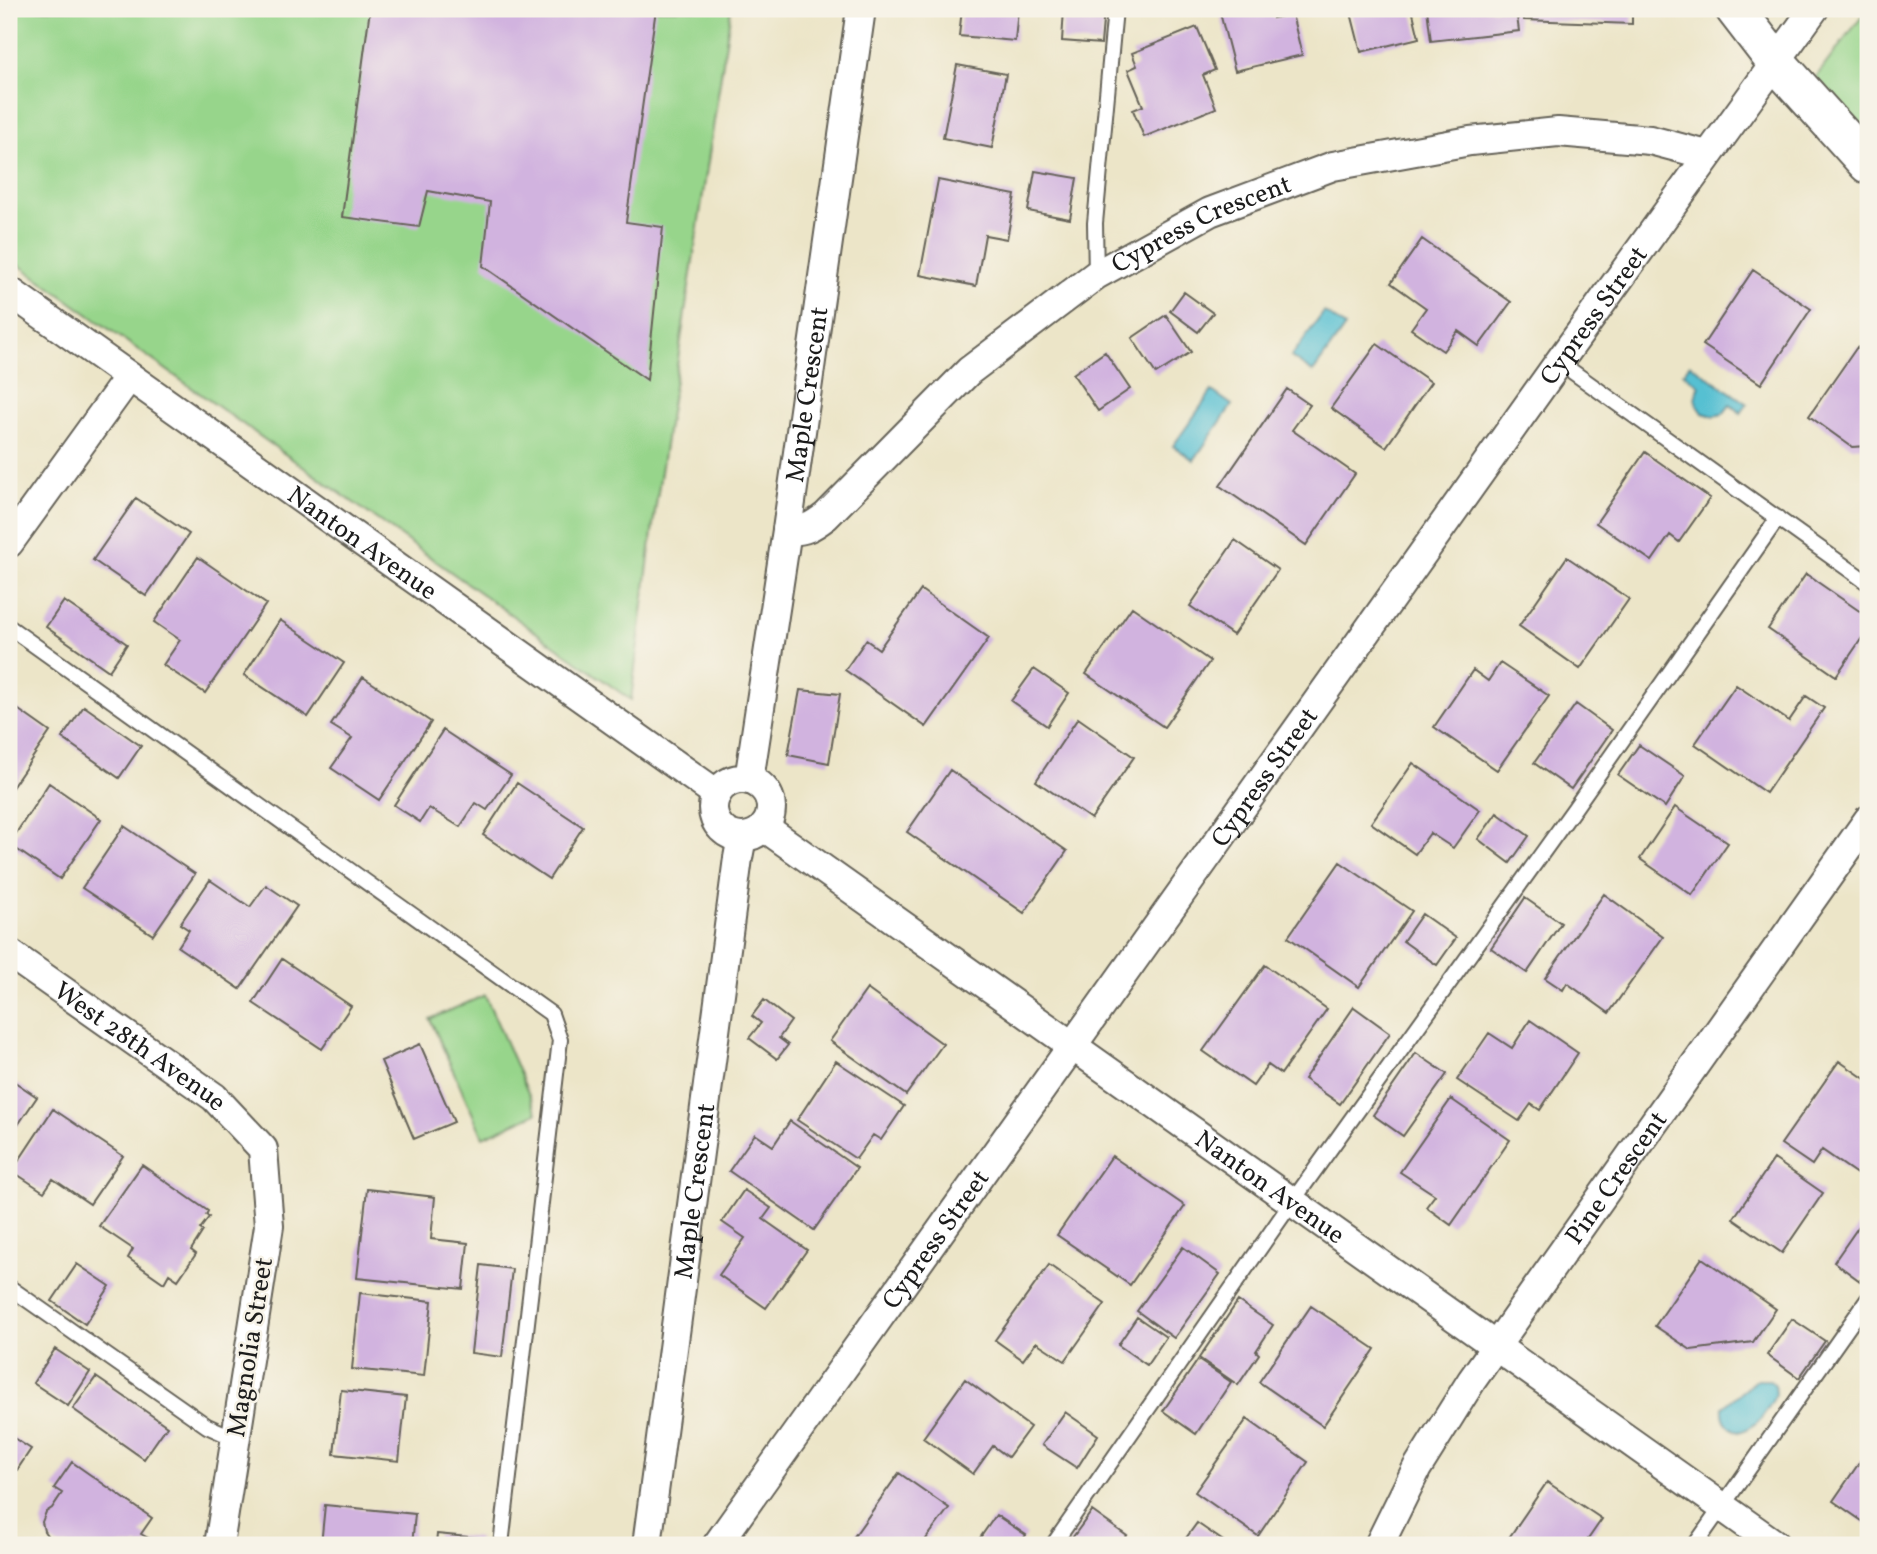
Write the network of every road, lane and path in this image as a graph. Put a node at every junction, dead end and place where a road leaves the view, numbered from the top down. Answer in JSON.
{"nodes":[{"id":1,"x":861,"y":9,"type":"edge"},
{"id":2,"x":1115,"y":9,"type":"edge"},
{"id":3,"x":1735,"y":9,"type":"edge"},
{"id":4,"x":1814,"y":9,"type":"edge"},
{"id":5,"x":1774,"y":61,"type":"junction"},
{"id":6,"x":1707,"y":155,"type":"junction"},
{"id":7,"x":1868,"y":164,"type":"edge"},
{"id":8,"x":1096,"y":275,"type":"junction"},
{"id":9,"x":9,"y":291,"type":"edge"},
{"id":10,"x":1559,"y":362,"type":"junction"},
{"id":11,"x":129,"y":377,"type":"junction"},
{"id":12,"x":1778,"y":519,"type":"junction"},
{"id":13,"x":788,"y":530,"type":"junction"},
{"id":14,"x":9,"y":543,"type":"edge"},
{"id":15,"x":1868,"y":583,"type":"edge"},
{"id":16,"x":9,"y":627,"type":"edge"},
{"id":17,"x":749,"y":779,"type":"junction"},
{"id":18,"x":717,"y":794,"type":"junction"},
{"id":19,"x":1868,"y":820,"type":"edge"},
{"id":20,"x":753,"y":832,"type":"junction"},
{"id":21,"x":9,"y":953,"type":"edge"},
{"id":22,"x":1073,"y":1046,"type":"junction"},
{"id":23,"x":263,"y":1149,"type":"joint"},
{"id":24,"x":1292,"y":1202,"type":"junction"},
{"id":25,"x":9,"y":1287,"type":"edge"},
{"id":26,"x":1868,"y":1299,"type":"edge"},
{"id":27,"x":1495,"y":1347,"type":"junction"},
{"id":28,"x":234,"y":1438,"type":"junction"},
{"id":29,"x":1722,"y":1507,"type":"junction"},
{"id":30,"x":219,"y":1545,"type":"edge"},
{"id":31,"x":501,"y":1545,"type":"edge"},
{"id":32,"x":647,"y":1545,"type":"edge"},
{"id":33,"x":717,"y":1545,"type":"edge"},
{"id":34,"x":1054,"y":1545,"type":"edge"},
{"id":35,"x":1378,"y":1545,"type":"edge"},
{"id":36,"x":1695,"y":1545,"type":"edge"},
{"id":37,"x":1776,"y":1545,"type":"edge"}],
"edges":[{"from":1,"to":13,"type":"street","name":"Maple Crescent"},
{"from":2,"to":8,"type":"lane"},
{"from":3,"to":5,"type":"main road"},
{"from":4,"to":5,"type":"street","name":"Cypress Street"},
{"from":5,"to":6,"type":"street","name":"Cypress Street"},
{"from":5,"to":7,"type":"main road"},
{"from":6,"to":8,"type":"street","name":"Cypress Crescent"},
{"from":6,"to":10,"type":"street","name":"Cypress Street"},
{"from":8,"to":13,"type":"street","name":"Cypress Crescent"},
{"from":9,"to":11,"type":"street","name":"Nanton Avenue"},
{"from":10,"to":12,"type":"lane"},
{"from":10,"to":22,"type":"street","name":"Cypress Street"},
{"from":11,"to":14,"type":"street"},
{"from":11,"to":18,"type":"street","name":"Nanton Avenue"},
{"from":12,"to":15,"type":"lane"},
{"from":12,"to":24,"type":"lane"},
{"from":13,"to":17,"type":"street","name":"Maple Crescent"},
{"from":16,"to":31,"type":"lane"},
{"from":17,"to":18,"type":"street"},
{"from":17,"to":20,"type":"street"},
{"from":18,"to":20,"type":"street"},
{"from":19,"to":27,"type":"street","name":"Pine Crescent"},
{"from":20,"to":22,"type":"street","name":"Nanton Avenue"},
{"from":20,"to":32,"type":"street","name":"Maple Crescent"},
{"from":21,"to":23,"type":"street","name":"West 28th Avenue"},
{"from":22,"to":24,"type":"street","name":"Nanton Avenue"},
{"from":22,"to":33,"type":"street","name":"Cypress Street"},
{"from":23,"to":28,"type":"street","name":"Magnolia Street"},
{"from":24,"to":27,"type":"street","name":"Nanton Avenue"},
{"from":24,"to":34,"type":"lane"},
{"from":25,"to":28,"type":"lane"},
{"from":26,"to":29,"type":"lane"},
{"from":27,"to":29,"type":"street","name":"Nanton Avenue"},
{"from":27,"to":35,"type":"street","name":"Pine Crescent"},
{"from":28,"to":30,"type":"street","name":"Magnolia Street"},
{"from":29,"to":36,"type":"lane"},
{"from":29,"to":37,"type":"street","name":"Nanton Avenue"}]}
